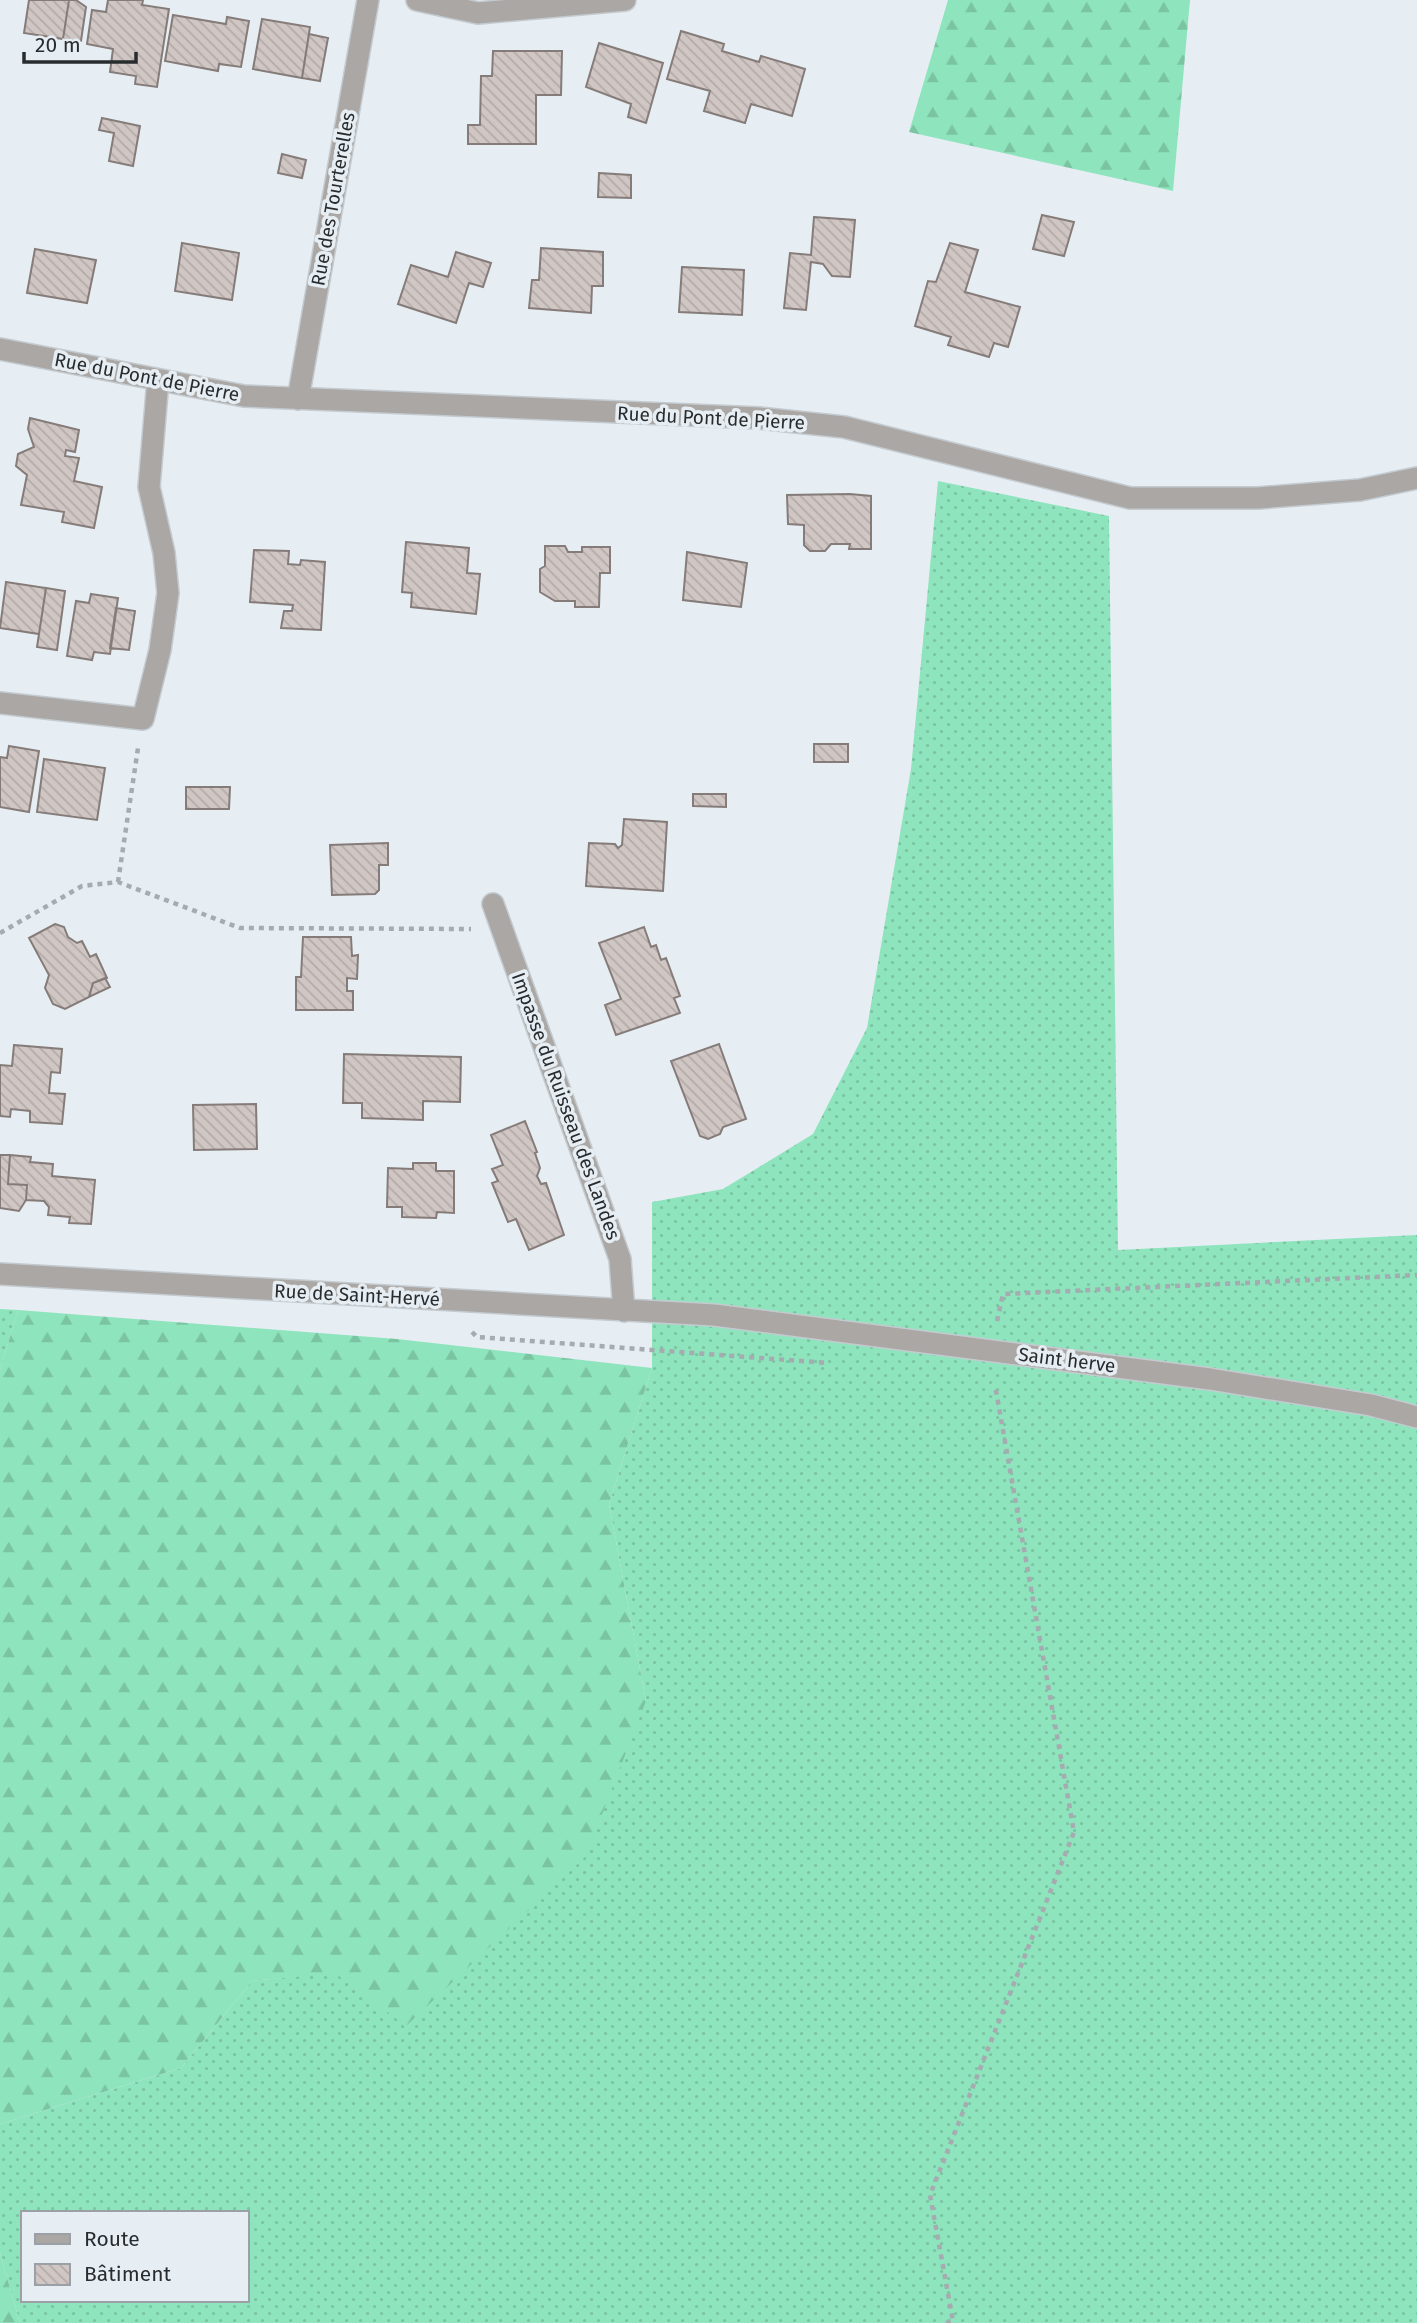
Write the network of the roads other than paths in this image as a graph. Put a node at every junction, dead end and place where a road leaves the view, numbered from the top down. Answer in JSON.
{"nodes":[{"id":1,"x":368,"y":0,"type":"edge"},
{"id":2,"x":417,"y":0,"type":"edge"},
{"id":3,"x":625,"y":0,"type":"edge"},
{"id":4,"x":0,"y":349,"type":"edge"},
{"id":5,"x":158,"y":380,"type":"junction"},
{"id":6,"x":298,"y":398,"type":"junction"},
{"id":7,"x":1417,"y":478,"type":"edge"},
{"id":8,"x":0,"y":703,"type":"edge"},
{"id":9,"x":493,"y":904,"type":"dead end"},
{"id":10,"x":0,"y":1274,"type":"edge"},
{"id":11,"x":624,"y":1311,"type":"junction"},
{"id":12,"x":714,"y":1315,"type":"joint"},
{"id":13,"x":1417,"y":1417,"type":"edge"}],
"edges":[{"from":1,"to":6,"type":"street","name":"Rue des Tourterelles"},
{"from":2,"to":3,"type":"street"},
{"from":4,"to":5,"type":"street","name":"Rue du Pont de Pierre"},
{"from":5,"to":6,"type":"street","name":"Rue du Pont de Pierre"},
{"from":5,"to":8,"type":"street"},
{"from":6,"to":7,"type":"street","name":"Rue du Pont de Pierre"},
{"from":9,"to":11,"type":"street","name":"Impasse du Ruisseau des Landes"},
{"from":10,"to":11,"type":"street","name":"Rue de Saint-Hervé"},
{"from":11,"to":12,"type":"street","name":"Rue de Saint-Hervé"},
{"from":12,"to":13,"type":"street","name":"Saint herve"}]}
